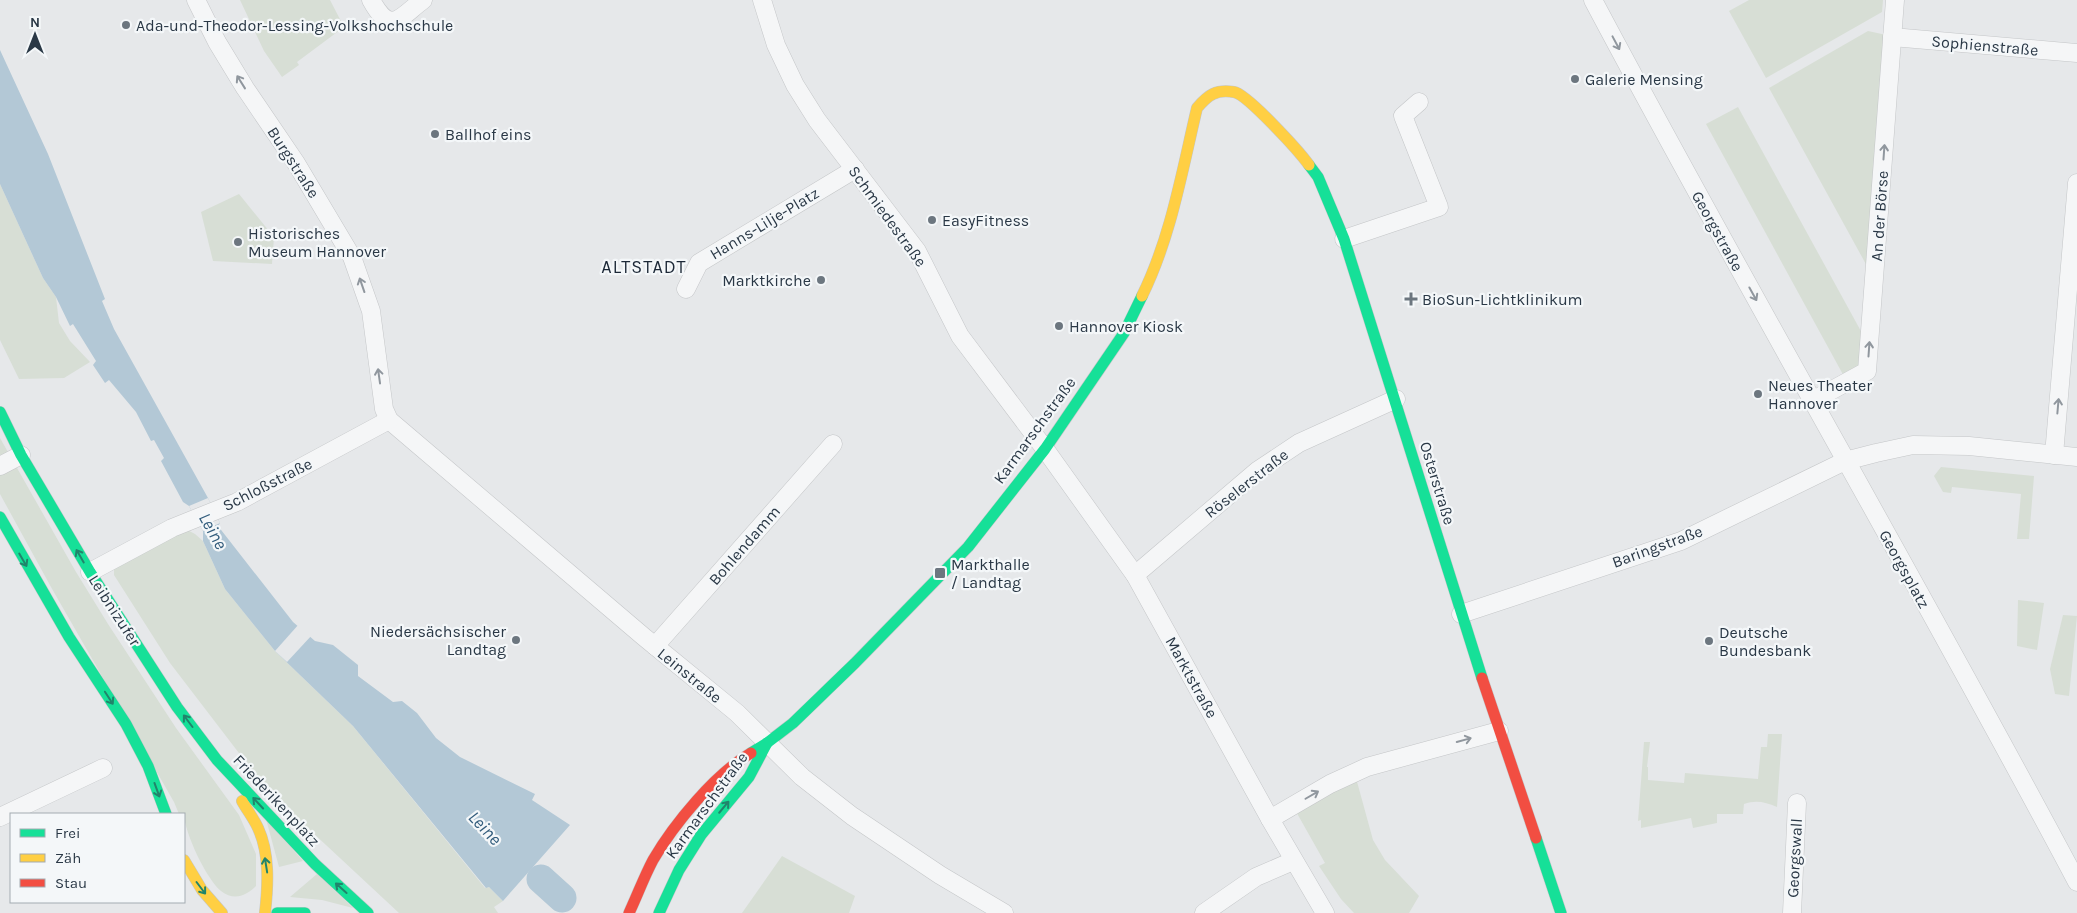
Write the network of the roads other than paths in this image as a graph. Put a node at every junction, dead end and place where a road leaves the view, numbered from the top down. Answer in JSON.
{"nodes":[{"id":1,"x":196,"y":0,"type":"edge"},
{"id":2,"x":372,"y":0,"type":"edge"},
{"id":3,"x":423,"y":0,"type":"edge"},
{"id":4,"x":762,"y":0,"type":"edge"},
{"id":5,"x":1593,"y":0,"type":"edge"},
{"id":6,"x":1896,"y":0,"type":"edge"},
{"id":7,"x":1892,"y":37,"type":"junction"},
{"id":8,"x":2077,"y":53,"type":"edge"},
{"id":9,"x":1236,"y":92,"type":"joint"},
{"id":10,"x":1419,"y":102,"type":"dead end"},
{"id":11,"x":855,"y":169,"type":"junction"},
{"id":12,"x":2077,"y":183,"type":"edge"},
{"id":13,"x":1344,"y":239,"type":"junction"},
{"id":14,"x":686,"y":289,"type":"dead end"},
{"id":15,"x":1396,"y":399,"type":"junction"},
{"id":16,"x":1812,"y":401,"type":"junction"},
{"id":17,"x":0,"y":412,"type":"edge"},
{"id":18,"x":389,"y":420,"type":"junction"},
{"id":19,"x":833,"y":444,"type":"dead end"},
{"id":20,"x":1045,"y":449,"type":"junction"},
{"id":21,"x":21,"y":455,"type":"junction"},
{"id":22,"x":2054,"y":455,"type":"junction"},
{"id":23,"x":2077,"y":457,"type":"edge"},
{"id":24,"x":1845,"y":461,"type":"junction"},
{"id":25,"x":0,"y":466,"type":"edge"},
{"id":26,"x":0,"y":517,"type":"edge"},
{"id":27,"x":90,"y":572,"type":"junction"},
{"id":28,"x":1136,"y":575,"type":"junction"},
{"id":29,"x":1461,"y":614,"type":"junction"},
{"id":30,"x":655,"y":646,"type":"junction"},
{"id":31,"x":1499,"y":731,"type":"junction"},
{"id":32,"x":767,"y":743,"type":"junction"},
{"id":33,"x":217,"y":760,"type":"junction"},
{"id":34,"x":103,"y":768,"type":"dead end"},
{"id":35,"x":1797,"y":803,"type":"dead end"},
{"id":36,"x":166,"y":813,"type":"edge"},
{"id":37,"x":0,"y":817,"type":"edge"},
{"id":38,"x":1270,"y":819,"type":"junction"},
{"id":39,"x":1294,"y":861,"type":"junction"},
{"id":40,"x":185,"y":862,"type":"edge"},
{"id":41,"x":644,"y":879,"type":"junction"},
{"id":42,"x":2077,"y":882,"type":"edge"},
{"id":43,"x":618,"y":906,"type":"dead end"},
{"id":44,"x":222,"y":913,"type":"edge"},
{"id":45,"x":265,"y":913,"type":"edge"},
{"id":46,"x":277,"y":913,"type":"edge"},
{"id":47,"x":305,"y":913,"type":"edge"},
{"id":48,"x":368,"y":913,"type":"edge"},
{"id":49,"x":628,"y":913,"type":"edge"},
{"id":50,"x":659,"y":913,"type":"edge"},
{"id":51,"x":1004,"y":913,"type":"edge"},
{"id":52,"x":1204,"y":913,"type":"edge"},
{"id":53,"x":1325,"y":913,"type":"edge"},
{"id":54,"x":1561,"y":913,"type":"edge"},
{"id":55,"x":1792,"y":913,"type":"edge"}],
"edges":[{"from":18,"to":1,"type":"street","name":"Burgstraße","one_way":true},
{"from":2,"to":3,"type":"street"},
{"from":4,"to":11,"type":"street","name":"Schmiedestraße"},
{"from":5,"to":16,"type":"street","name":"Georgstraße","one_way":true},
{"from":6,"to":7,"type":"street","name":"An der Börse"},
{"from":7,"to":8,"type":"street","name":"Sophienstraße"},
{"from":16,"to":7,"type":"street","name":"An der Börse","one_way":true},
{"from":9,"to":13,"type":"street","name":"Osterstraße"},
{"from":9,"to":20,"type":"street","name":"Karmarschstraße"},
{"from":10,"to":13,"type":"street"},
{"from":11,"to":14,"type":"street","name":"Hanns-Lilje-Platz"},
{"from":11,"to":20,"type":"street","name":"Schmiedestraße"},
{"from":22,"to":12,"type":"street","one_way":true},
{"from":13,"to":15,"type":"street","name":"Osterstraße"},
{"from":15,"to":28,"type":"street","name":"Röselerstraße"},
{"from":15,"to":29,"type":"street","name":"Osterstraße"},
{"from":16,"to":24,"type":"street","name":"Georgstraße"},
{"from":17,"to":21,"type":"street","name":"Leibnizufer"},
{"from":18,"to":27,"type":"street","name":"Schloßstraße"},
{"from":18,"to":30,"type":"street","name":"Leinstraße"},
{"from":19,"to":30,"type":"street","name":"Bohlendamm"},
{"from":20,"to":28,"type":"street","name":"Marktstraße"},
{"from":20,"to":32,"type":"street","name":"Karmarschstraße"},
{"from":21,"to":25,"type":"street"},
{"from":27,"to":21,"type":"street","name":"Leibnizufer","one_way":true},
{"from":22,"to":23,"type":"street"},
{"from":22,"to":24,"type":"street"},
{"from":24,"to":29,"type":"street","name":"Baringstraße"},
{"from":24,"to":42,"type":"street","name":"Georgsplatz"},
{"from":26,"to":36,"type":"street","one_way":true},
{"from":33,"to":27,"type":"street","name":"Leibnizufer","one_way":true},
{"from":28,"to":38,"type":"street","name":"Marktstraße"},
{"from":29,"to":31,"type":"street","name":"Osterstraße"},
{"from":30,"to":32,"type":"street","name":"Leinstraße"},
{"from":38,"to":31,"type":"street","one_way":true},
{"from":31,"to":54,"type":"street","name":"Osterstraße"},
{"from":32,"to":41,"type":"street","name":"Karmarschstraße"},
{"from":50,"to":32,"type":"street","name":"Karmarschstraße","one_way":true},
{"from":32,"to":51,"type":"street","name":"Leinstraße"},
{"from":45,"to":33,"type":"street","name":"Friederikenplatz","one_way":true},
{"from":48,"to":33,"type":"street","name":"Friederikenplatz","one_way":true},
{"from":34,"to":37,"type":"street"},
{"from":35,"to":55,"type":"street","name":"Georgswall"},
{"from":38,"to":39,"type":"street","name":"Marktstraße"},
{"from":39,"to":52,"type":"street"},
{"from":39,"to":53,"type":"street","name":"Marktstraße"},
{"from":40,"to":44,"type":"street","one_way":true},
{"from":41,"to":43,"type":"street"},
{"from":41,"to":49,"type":"street","name":"Karmarschstraße"},
{"from":46,"to":47,"type":"street"}]}
